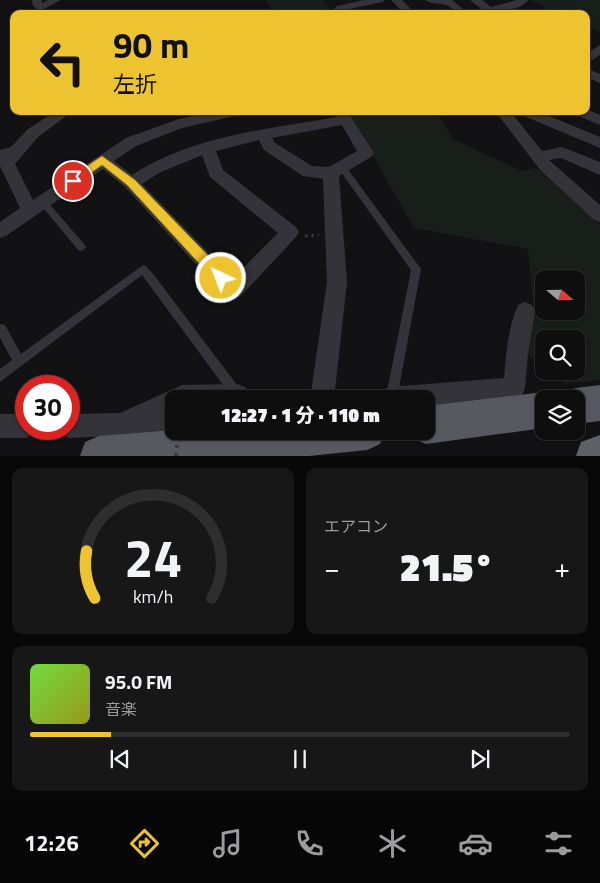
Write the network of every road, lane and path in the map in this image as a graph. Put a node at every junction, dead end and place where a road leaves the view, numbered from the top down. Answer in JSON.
{"nodes":[{"id":1,"x":37,"y":0,"type":"edge"},
{"id":2,"x":56,"y":0,"type":"edge"},
{"id":3,"x":379,"y":0,"type":"edge"},
{"id":4,"x":396,"y":0,"type":"edge"},
{"id":5,"x":430,"y":0,"type":"edge"},
{"id":6,"x":475,"y":0,"type":"edge"},
{"id":7,"x":524,"y":0,"type":"edge"},
{"id":8,"x":357,"y":5,"type":"junction"},
{"id":9,"x":338,"y":10,"type":"edge"},
{"id":10,"x":362,"y":10,"type":"edge"},
{"id":11,"x":407,"y":10,"type":"edge"},
{"id":12,"x":459,"y":10,"type":"edge"},
{"id":13,"x":489,"y":10,"type":"edge"},
{"id":14,"x":499,"y":10,"type":"edge"},
{"id":15,"x":600,"y":49,"type":"edge"},
{"id":16,"x":590,"y":57,"type":"edge"},
{"id":17,"x":60,"y":115,"type":"edge"},
{"id":18,"x":221,"y":115,"type":"edge"},
{"id":19,"x":505,"y":115,"type":"edge"},
{"id":20,"x":534,"y":115,"type":"edge"},
{"id":21,"x":588,"y":115,"type":"edge"},
{"id":22,"x":343,"y":116,"type":"edge"},
{"id":23,"x":600,"y":120,"type":"edge"},
{"id":24,"x":264,"y":136,"type":"junction"},
{"id":25,"x":600,"y":143,"type":"edge"},
{"id":26,"x":207,"y":147,"type":"junction"},
{"id":27,"x":16,"y":151,"type":"junction"},
{"id":28,"x":0,"y":156,"type":"edge"},
{"id":29,"x":538,"y":157,"type":"junction"},
{"id":30,"x":102,"y":160,"type":"junction"},
{"id":31,"x":336,"y":169,"type":"junction"},
{"id":32,"x":600,"y":169,"type":"edge"},
{"id":33,"x":131,"y":183,"type":"junction"},
{"id":34,"x":37,"y":207,"type":"junction"},
{"id":35,"x":600,"y":215,"type":"edge"},
{"id":36,"x":0,"y":231,"type":"edge"},
{"id":37,"x":290,"y":232,"type":"junction"},
{"id":38,"x":334,"y":233,"type":"junction"},
{"id":39,"x":81,"y":247,"type":"dead end"},
{"id":40,"x":525,"y":312,"type":"dead end"},
{"id":41,"x":0,"y":330,"type":"edge"},
{"id":42,"x":19,"y":361,"type":"junction"},
{"id":43,"x":0,"y":376,"type":"edge"},
{"id":44,"x":233,"y":390,"type":"edge"},
{"id":45,"x":323,"y":390,"type":"edge"},
{"id":46,"x":392,"y":390,"type":"edge"},
{"id":47,"x":435,"y":395,"type":"edge"},
{"id":48,"x":600,"y":403,"type":"edge"},
{"id":49,"x":165,"y":405,"type":"edge"},
{"id":50,"x":585,"y":405,"type":"edge"},
{"id":51,"x":535,"y":411,"type":"edge"},
{"id":52,"x":165,"y":424,"type":"edge"},
{"id":53,"x":435,"y":424,"type":"edge"},
{"id":54,"x":0,"y":426,"type":"edge"},
{"id":55,"x":15,"y":426,"type":"edge"},
{"id":56,"x":80,"y":430,"type":"edge"},
{"id":57,"x":165,"y":438,"type":"edge"},
{"id":58,"x":109,"y":440,"type":"edge"},
{"id":59,"x":178,"y":440,"type":"edge"},
{"id":60,"x":600,"y":455,"type":"edge"},
{"id":61,"x":176,"y":456,"type":"edge"},
{"id":62,"x":595,"y":456,"type":"edge"}],
"edges":[{"from":1,"to":2,"type":"street"},
{"from":3,"to":8,"type":"street"},
{"from":4,"to":11,"type":"street"},
{"from":5,"to":12,"type":"street"},
{"from":6,"to":13,"type":"street"},
{"from":7,"to":14,"type":"street"},
{"from":8,"to":9,"type":"street"},
{"from":8,"to":10,"type":"street"},
{"from":15,"to":16,"type":"street"},
{"from":17,"to":27,"type":"street"},
{"from":18,"to":30,"type":"street"},
{"from":19,"to":29,"type":"street"},
{"from":20,"to":25,"type":"street"},
{"from":21,"to":23,"type":"street"},
{"from":22,"to":24,"type":"street"},
{"from":22,"to":31,"type":"street"},
{"from":24,"to":26,"type":"street"},
{"from":24,"to":31,"type":"street"},
{"from":26,"to":33,"type":"street"},
{"from":26,"to":37,"type":"street"},
{"from":27,"to":28,"type":"street"},
{"from":27,"to":34,"type":"street"},
{"from":29,"to":32,"type":"street"},
{"from":29,"to":35,"type":"street"},
{"from":30,"to":33,"type":"street"},
{"from":30,"to":34,"type":"street"},
{"from":31,"to":38,"type":"street"},
{"from":31,"to":46,"type":"lane"},
{"from":33,"to":37,"type":"street"},
{"from":34,"to":36,"type":"street"},
{"from":34,"to":39,"type":"lane"},
{"from":37,"to":38,"type":"path"},
{"from":38,"to":45,"type":"street"},
{"from":40,"to":47,"type":"street"},
{"from":41,"to":42,"type":"lane"},
{"from":42,"to":43,"type":"lane"},
{"from":42,"to":44,"type":"lane"},
{"from":48,"to":50,"type":"highway"},
{"from":49,"to":58,"type":"street"},
{"from":51,"to":53,"type":"highway"},
{"from":52,"to":58,"type":"street"},
{"from":54,"to":55,"type":"street"},
{"from":56,"to":58,"type":"street"},
{"from":57,"to":58,"type":"highway"},
{"from":59,"to":61,"type":"path","bridge":true},
{"from":60,"to":62,"type":"highway"}]}
